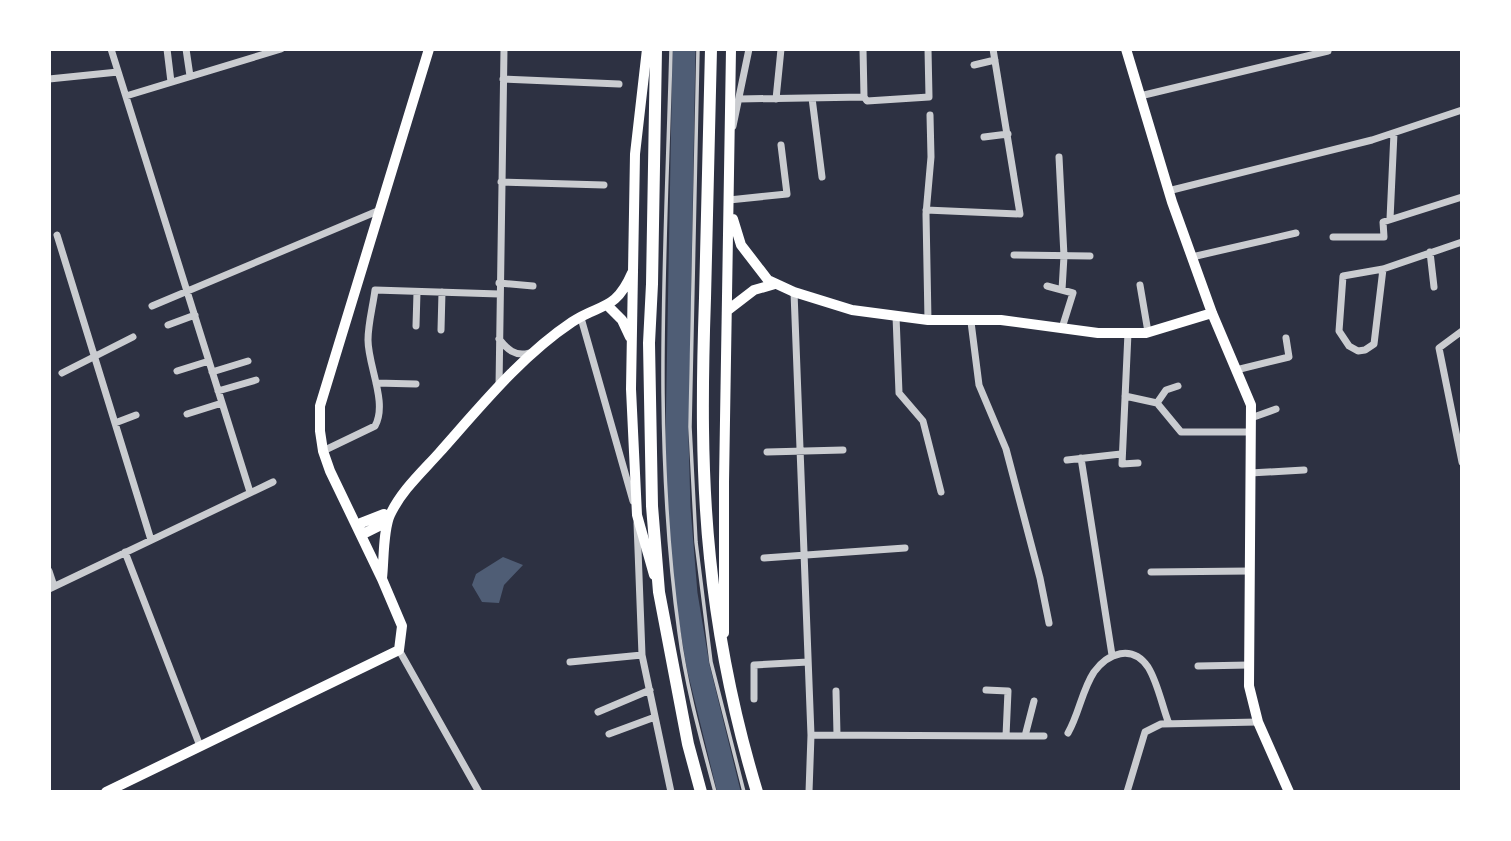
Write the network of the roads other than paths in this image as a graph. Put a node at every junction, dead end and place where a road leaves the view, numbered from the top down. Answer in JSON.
{"nodes":[{"id":1,"x":111,"y":49,"type":"edge"},
{"id":2,"x":167,"y":49,"type":"edge"},
{"id":3,"x":187,"y":49,"type":"edge"},
{"id":4,"x":281,"y":49,"type":"edge"},
{"id":5,"x":429,"y":49,"type":"edge"},
{"id":6,"x":504,"y":49,"type":"edge"},
{"id":7,"x":647,"y":49,"type":"edge"},
{"id":8,"x":656,"y":49,"type":"edge"},
{"id":9,"x":671,"y":49,"type":"edge"},
{"id":10,"x":698,"y":49,"type":"edge"},
{"id":11,"x":711,"y":49,"type":"edge"},
{"id":12,"x":732,"y":49,"type":"edge"},
{"id":13,"x":749,"y":49,"type":"edge"},
{"id":14,"x":781,"y":49,"type":"edge"},
{"id":15,"x":863,"y":49,"type":"edge"},
{"id":16,"x":928,"y":49,"type":"edge"},
{"id":17,"x":993,"y":49,"type":"edge"},
{"id":18,"x":1126,"y":49,"type":"edge"},
{"id":19,"x":1328,"y":51,"type":"dead end"},
{"id":20,"x":995,"y":60,"type":"junction"},
{"id":21,"x":974,"y":65,"type":"dead end"},
{"id":22,"x":118,"y":72,"type":"junction"},
{"id":23,"x":190,"y":76,"type":"junction"},
{"id":24,"x":49,"y":79,"type":"edge"},
{"id":25,"x":503,"y":79,"type":"junction"},
{"id":26,"x":172,"y":82,"type":"junction"},
{"id":27,"x":619,"y":84,"type":"dead end"},
{"id":28,"x":126,"y":96,"type":"junction"},
{"id":29,"x":1140,"y":96,"type":"junction"},
{"id":30,"x":864,"y":97,"type":"junction"},
{"id":31,"x":812,"y":98,"type":"junction"},
{"id":32,"x":739,"y":99,"type":"junction"},
{"id":33,"x":776,"y":99,"type":"junction"},
{"id":34,"x":1462,"y":110,"type":"edge"},
{"id":35,"x":930,"y":115,"type":"dead end"},
{"id":36,"x":1394,"y":133,"type":"junction"},
{"id":37,"x":1008,"y":134,"type":"junction"},
{"id":38,"x":984,"y":137,"type":"dead end"},
{"id":39,"x":730,"y":140,"type":"junction"},
{"id":40,"x":781,"y":145,"type":"dead end"},
{"id":41,"x":1059,"y":157,"type":"dead end"},
{"id":42,"x":822,"y":177,"type":"dead end"},
{"id":43,"x":501,"y":182,"type":"junction"},
{"id":44,"x":604,"y":185,"type":"dead end"},
{"id":45,"x":1168,"y":191,"type":"junction"},
{"id":46,"x":1462,"y":197,"type":"edge"},
{"id":47,"x":729,"y":200,"type":"junction"},
{"id":48,"x":382,"y":209,"type":"junction"},
{"id":49,"x":926,"y":210,"type":"junction"},
{"id":50,"x":1390,"y":219,"type":"junction"},
{"id":51,"x":1296,"y":233,"type":"dead end"},
{"id":52,"x":57,"y":235,"type":"dead end"},
{"id":53,"x":1333,"y":237,"type":"dead end"},
{"id":54,"x":1462,"y":242,"type":"edge"},
{"id":55,"x":1430,"y":252,"type":"junction"},
{"id":56,"x":1014,"y":256,"type":"dead end"},
{"id":57,"x":1064,"y":256,"type":"junction"},
{"id":58,"x":1090,"y":256,"type":"dead end"},
{"id":59,"x":1192,"y":257,"type":"junction"},
{"id":60,"x":1383,"y":269,"type":"junction"},
{"id":61,"x":633,"y":271,"type":"junction"},
{"id":62,"x":499,"y":283,"type":"junction"},
{"id":63,"x":775,"y":284,"type":"junction"},
{"id":64,"x":1047,"y":285,"type":"dead end"},
{"id":65,"x":1140,"y":285,"type":"dead end"},
{"id":66,"x":533,"y":286,"type":"dead end"},
{"id":67,"x":1434,"y":287,"type":"dead end"},
{"id":68,"x":1062,"y":290,"type":"junction"},
{"id":69,"x":187,"y":291,"type":"junction"},
{"id":70,"x":417,"y":292,"type":"junction"},
{"id":71,"x":442,"y":292,"type":"junction"},
{"id":72,"x":794,"y":292,"type":"junction"},
{"id":73,"x":499,"y":294,"type":"junction"},
{"id":74,"x":152,"y":306,"type":"dead end"},
{"id":75,"x":608,"y":306,"type":"junction"},
{"id":76,"x":728,"y":310,"type":"junction"},
{"id":77,"x":1212,"y":313,"type":"junction"},
{"id":78,"x":195,"y":315,"type":"junction"},
{"id":79,"x":896,"y":316,"type":"junction"},
{"id":80,"x":581,"y":318,"type":"junction"},
{"id":81,"x":928,"y":320,"type":"junction"},
{"id":82,"x":971,"y":322,"type":"junction"},
{"id":83,"x":169,"y":325,"type":"dead end"},
{"id":84,"x":416,"y":326,"type":"dead end"},
{"id":85,"x":1062,"y":328,"type":"junction"},
{"id":86,"x":441,"y":330,"type":"dead end"},
{"id":87,"x":1462,"y":331,"type":"edge"},
{"id":88,"x":1148,"y":332,"type":"junction"},
{"id":89,"x":1128,"y":333,"type":"junction"},
{"id":90,"x":133,"y":337,"type":"dead end"},
{"id":91,"x":1286,"y":338,"type":"dead end"},
{"id":92,"x":499,"y":339,"type":"junction"},
{"id":93,"x":631,"y":342,"type":"junction"},
{"id":94,"x":537,"y":351,"type":"junction"},
{"id":95,"x":94,"y":356,"type":"junction"},
{"id":96,"x":209,"y":361,"type":"junction"},
{"id":97,"x":248,"y":361,"type":"dead end"},
{"id":98,"x":1236,"y":370,"type":"junction"},
{"id":99,"x":177,"y":371,"type":"dead end"},
{"id":100,"x":212,"y":372,"type":"junction"},
{"id":101,"x":62,"y":373,"type":"dead end"},
{"id":102,"x":256,"y":380,"type":"dead end"},
{"id":103,"x":376,"y":383,"type":"junction"},
{"id":104,"x":416,"y":384,"type":"dead end"},
{"id":105,"x":1178,"y":386,"type":"dead end"},
{"id":106,"x":499,"y":387,"type":"junction"},
{"id":107,"x":218,"y":391,"type":"junction"},
{"id":108,"x":1125,"y":396,"type":"junction"},
{"id":109,"x":222,"y":403,"type":"junction"},
{"id":110,"x":1157,"y":403,"type":"junction"},
{"id":111,"x":1276,"y":409,"type":"dead end"},
{"id":112,"x":187,"y":414,"type":"dead end"},
{"id":113,"x":136,"y":415,"type":"dead end"},
{"id":114,"x":1251,"y":418,"type":"junction"},
{"id":115,"x":115,"y":423,"type":"junction"},
{"id":116,"x":1251,"y":432,"type":"junction"},
{"id":117,"x":800,"y":450,"type":"junction"},
{"id":118,"x":843,"y":450,"type":"dead end"},
{"id":119,"x":323,"y":451,"type":"junction"},
{"id":120,"x":767,"y":452,"type":"dead end"},
{"id":121,"x":1121,"y":454,"type":"junction"},
{"id":122,"x":1081,"y":458,"type":"junction"},
{"id":123,"x":1067,"y":460,"type":"dead end"},
{"id":124,"x":1462,"y":462,"type":"edge"},
{"id":125,"x":1138,"y":463,"type":"dead end"},
{"id":126,"x":1304,"y":470,"type":"dead end"},
{"id":127,"x":1251,"y":473,"type":"junction"},
{"id":128,"x":273,"y":482,"type":"dead end"},
{"id":129,"x":250,"y":492,"type":"junction"},
{"id":130,"x":940,"y":492,"type":"dead end"},
{"id":131,"x":637,"y":515,"type":"junction"},
{"id":132,"x":388,"y":517,"type":"junction"},
{"id":133,"x":358,"y":530,"type":"junction"},
{"id":134,"x":151,"y":540,"type":"junction"},
{"id":135,"x":905,"y":548,"type":"dead end"},
{"id":136,"x":125,"y":552,"type":"junction"},
{"id":137,"x":804,"y":556,"type":"junction"},
{"id":138,"x":764,"y":558,"type":"dead end"},
{"id":139,"x":49,"y":571,"type":"edge"},
{"id":140,"x":1250,"y":571,"type":"junction"},
{"id":141,"x":1151,"y":572,"type":"dead end"},
{"id":142,"x":382,"y":579,"type":"junction"},
{"id":143,"x":51,"y":587,"type":"edge"},
{"id":144,"x":659,"y":592,"type":"junction"},
{"id":145,"x":1049,"y":623,"type":"dead end"},
{"id":146,"x":399,"y":650,"type":"junction"},
{"id":147,"x":642,"y":655,"type":"junction"},
{"id":148,"x":1112,"y":655,"type":"junction"},
{"id":149,"x":724,"y":660,"type":"junction"},
{"id":150,"x":570,"y":662,"type":"dead end"},
{"id":151,"x":808,"y":662,"type":"junction"},
{"id":152,"x":1249,"y":665,"type":"junction"},
{"id":153,"x":1198,"y":666,"type":"dead end"},
{"id":154,"x":650,"y":690,"type":"junction"},
{"id":155,"x":986,"y":690,"type":"dead end"},
{"id":156,"x":835,"y":691,"type":"dead end"},
{"id":157,"x":754,"y":699,"type":"dead end"},
{"id":158,"x":1034,"y":701,"type":"dead end"},
{"id":159,"x":598,"y":712,"type":"dead end"},
{"id":160,"x":655,"y":717,"type":"junction"},
{"id":161,"x":1258,"y":722,"type":"junction"},
{"id":162,"x":1169,"y":724,"type":"junction"},
{"id":163,"x":1068,"y":733,"type":"dead end"},
{"id":164,"x":610,"y":734,"type":"dead end"},
{"id":165,"x":811,"y":735,"type":"junction"},
{"id":166,"x":837,"y":735,"type":"junction"},
{"id":167,"x":1006,"y":736,"type":"junction"},
{"id":168,"x":1025,"y":736,"type":"junction"},
{"id":169,"x":1044,"y":736,"type":"dead end"},
{"id":170,"x":200,"y":746,"type":"junction"},
{"id":171,"x":106,"y":792,"type":"edge"},
{"id":172,"x":479,"y":792,"type":"edge"},
{"id":173,"x":671,"y":792,"type":"edge"},
{"id":174,"x":701,"y":792,"type":"edge"},
{"id":175,"x":715,"y":792,"type":"edge"},
{"id":176,"x":744,"y":792,"type":"edge"},
{"id":177,"x":757,"y":792,"type":"edge"},
{"id":178,"x":809,"y":792,"type":"edge"},
{"id":179,"x":1127,"y":792,"type":"edge"},
{"id":180,"x":1289,"y":792,"type":"edge"}],
"edges":[{"from":1,"to":22,"type":"street"},
{"from":2,"to":26,"type":"street"},
{"from":3,"to":23,"type":"street"},
{"from":4,"to":23,"type":"street"},
{"from":5,"to":48,"type":"main road"},
{"from":6,"to":25,"type":"street"},
{"from":7,"to":61,"type":"main road"},
{"from":8,"to":144,"type":"highway"},
{"from":9,"to":175,"type":"lane"},
{"from":10,"to":176,"type":"lane"},
{"from":11,"to":149,"type":"highway"},
{"from":12,"to":39,"type":"main road"},
{"from":13,"to":32,"type":"street"},
{"from":14,"to":33,"type":"street"},
{"from":15,"to":30,"type":"street"},
{"from":16,"to":30,"type":"street"},
{"from":17,"to":20,"type":"street"},
{"from":18,"to":29,"type":"main road"},
{"from":19,"to":29,"type":"street"},
{"from":20,"to":21,"type":"street"},
{"from":20,"to":37,"type":"street"},
{"from":22,"to":24,"type":"street"},
{"from":22,"to":28,"type":"street"},
{"from":23,"to":26,"type":"street"},
{"from":25,"to":27,"type":"street"},
{"from":25,"to":43,"type":"street"},
{"from":26,"to":28,"type":"street"},
{"from":28,"to":69,"type":"street"},
{"from":29,"to":45,"type":"main road"},
{"from":30,"to":31,"type":"street"},
{"from":31,"to":33,"type":"street"},
{"from":31,"to":42,"type":"street"},
{"from":32,"to":33,"type":"street"},
{"from":32,"to":39,"type":"street"},
{"from":34,"to":36,"type":"street"},
{"from":35,"to":49,"type":"street"},
{"from":36,"to":45,"type":"street"},
{"from":36,"to":50,"type":"street"},
{"from":37,"to":38,"type":"street"},
{"from":37,"to":49,"type":"street"},
{"from":39,"to":47,"type":"main road"},
{"from":40,"to":47,"type":"street"},
{"from":41,"to":57,"type":"street"},
{"from":43,"to":44,"type":"street"},
{"from":43,"to":62,"type":"street"},
{"from":45,"to":59,"type":"main road"},
{"from":46,"to":50,"type":"street"},
{"from":47,"to":63,"type":"main road"},
{"from":47,"to":76,"type":"main road"},
{"from":48,"to":69,"type":"street"},
{"from":48,"to":119,"type":"main road"},
{"from":49,"to":81,"type":"street"},
{"from":50,"to":53,"type":"street"},
{"from":51,"to":59,"type":"street"},
{"from":52,"to":95,"type":"street"},
{"from":54,"to":55,"type":"street"},
{"from":55,"to":60,"type":"street"},
{"from":55,"to":67,"type":"street"},
{"from":56,"to":57,"type":"street"},
{"from":57,"to":58,"type":"street"},
{"from":57,"to":68,"type":"street"},
{"from":59,"to":77,"type":"main road"},
{"from":60,"to":60,"type":"street"},
{"from":61,"to":75,"type":"main road"},
{"from":61,"to":93,"type":"main road"},
{"from":62,"to":66,"type":"street"},
{"from":62,"to":73,"type":"street"},
{"from":63,"to":72,"type":"main road"},
{"from":63,"to":76,"type":"main road"},
{"from":64,"to":68,"type":"street"},
{"from":65,"to":88,"type":"street"},
{"from":68,"to":85,"type":"street"},
{"from":69,"to":74,"type":"street"},
{"from":69,"to":78,"type":"street"},
{"from":70,"to":71,"type":"street"},
{"from":70,"to":84,"type":"street"},
{"from":70,"to":103,"type":"street"},
{"from":71,"to":73,"type":"street"},
{"from":71,"to":86,"type":"street"},
{"from":72,"to":79,"type":"main road"},
{"from":72,"to":117,"type":"street"},
{"from":73,"to":92,"type":"street"},
{"from":75,"to":80,"type":"main road"},
{"from":75,"to":93,"type":"main road"},
{"from":76,"to":149,"type":"main road"},
{"from":77,"to":88,"type":"main road"},
{"from":77,"to":98,"type":"main road"},
{"from":78,"to":83,"type":"street"},
{"from":78,"to":96,"type":"street"},
{"from":79,"to":81,"type":"main road"},
{"from":79,"to":130,"type":"street"},
{"from":80,"to":94,"type":"main road"},
{"from":80,"to":131,"type":"street"},
{"from":81,"to":82,"type":"main road"},
{"from":82,"to":85,"type":"main road"},
{"from":82,"to":145,"type":"street"},
{"from":85,"to":89,"type":"main road"},
{"from":87,"to":124,"type":"street"},
{"from":88,"to":89,"type":"main road"},
{"from":89,"to":108,"type":"street"},
{"from":90,"to":95,"type":"street"},
{"from":91,"to":98,"type":"street"},
{"from":92,"to":94,"type":"street"},
{"from":92,"to":106,"type":"street"},
{"from":93,"to":131,"type":"main road"},
{"from":94,"to":106,"type":"main road"},
{"from":95,"to":101,"type":"street"},
{"from":95,"to":115,"type":"street"},
{"from":96,"to":99,"type":"street"},
{"from":96,"to":100,"type":"street"},
{"from":97,"to":100,"type":"street"},
{"from":98,"to":114,"type":"main road"},
{"from":100,"to":107,"type":"street"},
{"from":102,"to":107,"type":"street"},
{"from":103,"to":104,"type":"street"},
{"from":103,"to":119,"type":"street"},
{"from":105,"to":110,"type":"street"},
{"from":106,"to":132,"type":"main road"},
{"from":107,"to":109,"type":"street"},
{"from":108,"to":110,"type":"street"},
{"from":108,"to":121,"type":"street"},
{"from":109,"to":112,"type":"street"},
{"from":109,"to":129,"type":"street"},
{"from":110,"to":116,"type":"street"},
{"from":111,"to":114,"type":"street"},
{"from":113,"to":115,"type":"street"},
{"from":114,"to":116,"type":"main road"},
{"from":115,"to":134,"type":"street"},
{"from":116,"to":127,"type":"main road"},
{"from":117,"to":118,"type":"street"},
{"from":117,"to":120,"type":"street"},
{"from":117,"to":137,"type":"street"},
{"from":119,"to":133,"type":"main road"},
{"from":121,"to":122,"type":"street"},
{"from":121,"to":125,"type":"street"},
{"from":122,"to":123,"type":"street"},
{"from":122,"to":148,"type":"street"},
{"from":126,"to":127,"type":"street"},
{"from":127,"to":140,"type":"main road"},
{"from":128,"to":129,"type":"street"},
{"from":129,"to":134,"type":"street"},
{"from":131,"to":144,"type":"main road"},
{"from":131,"to":147,"type":"street"},
{"from":132,"to":133,"type":"main road"},
{"from":132,"to":142,"type":"main road"},
{"from":133,"to":142,"type":"main road"},
{"from":134,"to":136,"type":"street"},
{"from":135,"to":137,"type":"street"},
{"from":136,"to":143,"type":"street"},
{"from":136,"to":170,"type":"street"},
{"from":137,"to":138,"type":"street"},
{"from":137,"to":151,"type":"street"},
{"from":139,"to":143,"type":"street"},
{"from":140,"to":141,"type":"street"},
{"from":140,"to":152,"type":"main road"},
{"from":142,"to":146,"type":"main road"},
{"from":144,"to":174,"type":"highway"},
{"from":146,"to":170,"type":"main road"},
{"from":146,"to":172,"type":"street"},
{"from":147,"to":150,"type":"street"},
{"from":147,"to":154,"type":"street"},
{"from":148,"to":162,"type":"street"},
{"from":148,"to":163,"type":"street"},
{"from":149,"to":177,"type":"highway"},
{"from":151,"to":157,"type":"street"},
{"from":151,"to":165,"type":"street"},
{"from":152,"to":153,"type":"street"},
{"from":152,"to":161,"type":"main road"},
{"from":154,"to":159,"type":"street"},
{"from":154,"to":160,"type":"street"},
{"from":155,"to":167,"type":"street"},
{"from":156,"to":166,"type":"street"},
{"from":158,"to":168,"type":"street"},
{"from":160,"to":164,"type":"street"},
{"from":160,"to":173,"type":"street"},
{"from":161,"to":162,"type":"street"},
{"from":161,"to":180,"type":"main road"},
{"from":162,"to":179,"type":"street"},
{"from":165,"to":166,"type":"street"},
{"from":165,"to":178,"type":"street"},
{"from":166,"to":167,"type":"street"},
{"from":167,"to":168,"type":"street"},
{"from":168,"to":169,"type":"street"},
{"from":170,"to":171,"type":"main road"}]}
